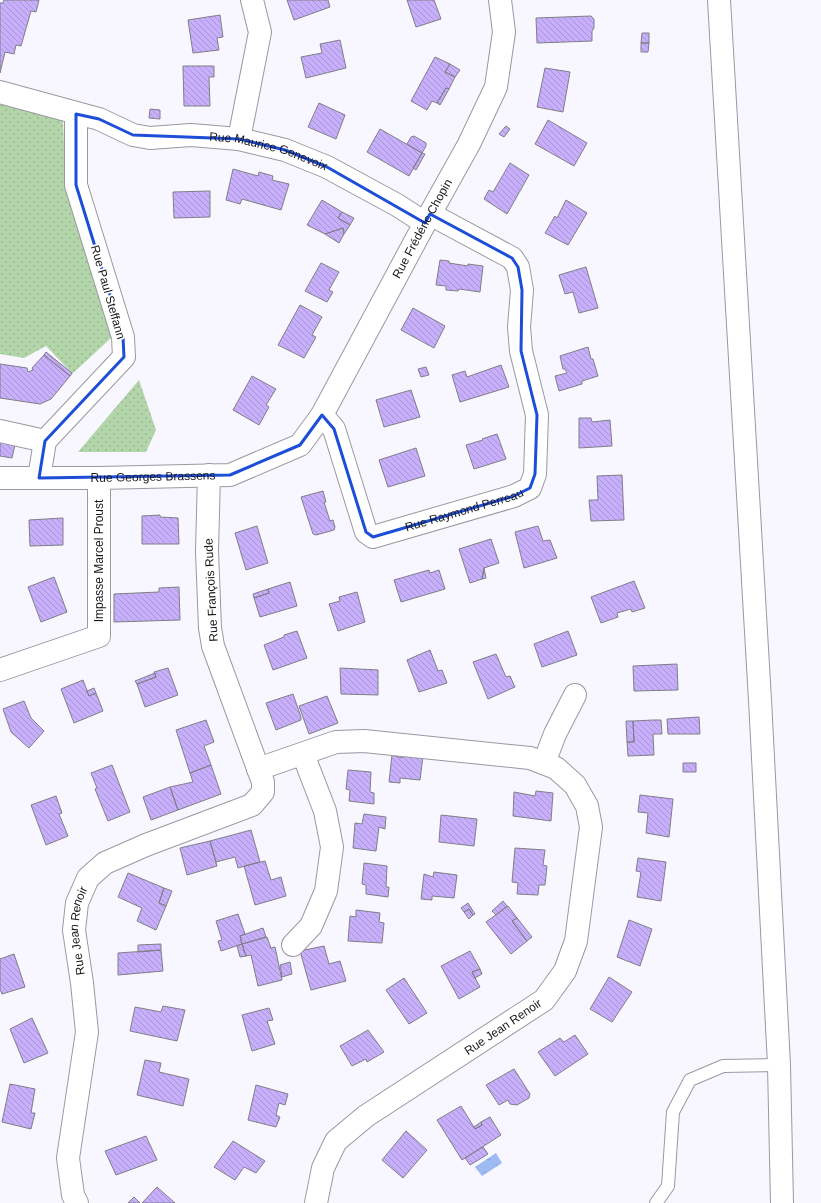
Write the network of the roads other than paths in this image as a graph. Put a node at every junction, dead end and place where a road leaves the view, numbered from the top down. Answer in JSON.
{"nodes":[{"id":1,"x":252,"y":0,"type":"edge"},
{"id":2,"x":500,"y":0,"type":"edge"},
{"id":3,"x":719,"y":0,"type":"edge"},
{"id":4,"x":0,"y":92,"type":"edge"},
{"id":5,"x":76,"y":114,"type":"junction"},
{"id":6,"x":239,"y":138,"type":"junction"},
{"id":7,"x":427,"y":219,"type":"junction"},
{"id":8,"x":322,"y":415,"type":"junction"},
{"id":9,"x":0,"y":431,"type":"edge"},
{"id":10,"x":45,"y":441,"type":"junction"},
{"id":11,"x":300,"y":445,"type":"joint"},
{"id":12,"x":209,"y":475,"type":"junction"},
{"id":13,"x":0,"y":478,"type":"edge"},
{"id":14,"x":39,"y":478,"type":"junction"},
{"id":15,"x":98,"y":478,"type":"junction"},
{"id":16,"x":0,"y":670,"type":"edge"},
{"id":17,"x":576,"y":695,"type":"dead end"},
{"id":18,"x":303,"y":754,"type":"junction"},
{"id":19,"x":544,"y":763,"type":"junction"},
{"id":20,"x":258,"y":769,"type":"junction"},
{"id":21,"x":293,"y":945,"type":"dead end"},
{"id":22,"x":779,"y":1064,"type":"junction"},
{"id":23,"x":77,"y":1203,"type":"edge"},
{"id":24,"x":316,"y":1203,"type":"edge"},
{"id":25,"x":656,"y":1203,"type":"edge"},
{"id":26,"x":782,"y":1203,"type":"edge"}],
"edges":[{"from":1,"to":6,"type":"street"},
{"from":2,"to":7,"type":"street","name":"Rue Frédéric Chopin"},
{"from":3,"to":22,"type":"street"},
{"from":4,"to":5,"type":"street","name":"Rue Maurice Genevoix"},
{"from":5,"to":6,"type":"street","name":"Rue Maurice Genevoix"},
{"from":5,"to":10,"type":"street","name":"Rue Paul Steffann"},
{"from":6,"to":7,"type":"street","name":"Rue Maurice Genevoix"},
{"from":7,"to":8,"type":"street","name":"Rue Frédéric Chopin"},
{"from":7,"to":8,"type":"street","name":"Rue Raymond Perreau"},
{"from":8,"to":11,"type":"street","name":"Rue Frédéric Chopin"},
{"from":9,"to":10,"type":"street"},
{"from":10,"to":14,"type":"street"},
{"from":11,"to":12,"type":"street","name":"Rue Georges Brassens"},
{"from":12,"to":15,"type":"street","name":"Rue Georges Brassens"},
{"from":12,"to":20,"type":"street","name":"Rue François Rude"},
{"from":13,"to":14,"type":"street","name":"Rue Georges Brassens"},
{"from":14,"to":15,"type":"street","name":"Rue Georges Brassens"},
{"from":15,"to":16,"type":"street","name":"Impasse Marcel Proust"},
{"from":17,"to":19,"type":"street"},
{"from":18,"to":19,"type":"street","name":"Rue Jean Renoir"},
{"from":18,"to":20,"type":"street","name":"Rue Jean Renoir"},
{"from":18,"to":21,"type":"street"},
{"from":19,"to":24,"type":"street","name":"Rue Jean Renoir"},
{"from":20,"to":23,"type":"street","name":"Rue Jean Renoir"},
{"from":22,"to":25,"type":"lane"},
{"from":22,"to":26,"type":"street"}]}
